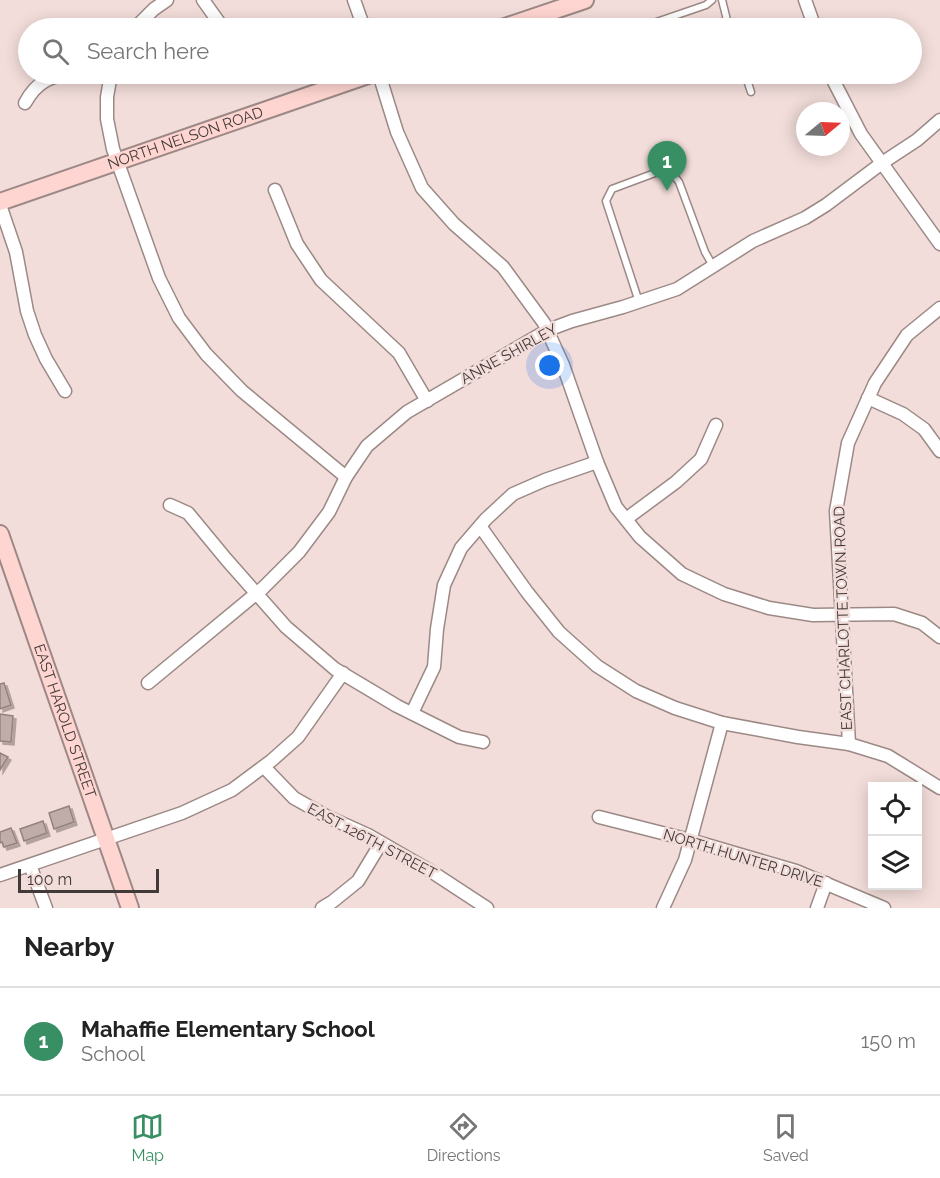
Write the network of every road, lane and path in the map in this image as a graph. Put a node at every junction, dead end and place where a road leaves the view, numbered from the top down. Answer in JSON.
{"nodes":[{"id":1,"x":167,"y":0,"type":"edge"},
{"id":2,"x":203,"y":0,"type":"edge"},
{"id":3,"x":354,"y":0,"type":"edge"},
{"id":4,"x":585,"y":0,"type":"edge"},
{"id":5,"x":712,"y":0,"type":"edge"},
{"id":6,"x":722,"y":0,"type":"edge"},
{"id":7,"x":805,"y":0,"type":"edge"},
{"id":8,"x":145,"y":18,"type":"edge"},
{"id":9,"x":216,"y":18,"type":"edge"},
{"id":10,"x":360,"y":18,"type":"edge"},
{"id":11,"x":548,"y":18,"type":"edge"},
{"id":12,"x":668,"y":18,"type":"edge"},
{"id":13,"x":725,"y":18,"type":"edge"},
{"id":14,"x":811,"y":18,"type":"edge"},
{"id":15,"x":38,"y":84,"type":"edge"},
{"id":16,"x":109,"y":84,"type":"edge"},
{"id":17,"x":342,"y":84,"type":"edge"},
{"id":18,"x":382,"y":84,"type":"edge"},
{"id":19,"x":748,"y":84,"type":"edge"},
{"id":20,"x":835,"y":84,"type":"edge"},
{"id":21,"x":751,"y":92,"type":"dead end"},
{"id":22,"x":25,"y":103,"type":"dead end"},
{"id":23,"x":940,"y":120,"type":"edge"},
{"id":24,"x":117,"y":162,"type":"junction"},
{"id":25,"x":882,"y":164,"type":"junction"},
{"id":26,"x":275,"y":190,"type":"dead end"},
{"id":27,"x":0,"y":204,"type":"edge"},
{"id":28,"x":940,"y":244,"type":"edge"},
{"id":29,"x":712,"y":266,"type":"junction"},
{"id":30,"x":639,"y":302,"type":"junction"},
{"id":31,"x":940,"y":308,"type":"edge"},
{"id":32,"x":548,"y":330,"type":"junction"},
{"id":33,"x":65,"y":391,"type":"dead end"},
{"id":34,"x":868,"y":398,"type":"junction"},
{"id":35,"x":427,"y":400,"type":"junction"},
{"id":36,"x":716,"y":425,"type":"dead end"},
{"id":37,"x":940,"y":451,"type":"edge"},
{"id":38,"x":597,"y":462,"type":"junction"},
{"id":39,"x":346,"y":477,"type":"junction"},
{"id":40,"x":170,"y":505,"type":"dead end"},
{"id":41,"x":626,"y":519,"type":"junction"},
{"id":42,"x":480,"y":526,"type":"junction"},
{"id":43,"x":1,"y":538,"type":"edge"},
{"id":44,"x":256,"y":594,"type":"junction"},
{"id":45,"x":841,"y":614,"type":"junction"},
{"id":46,"x":940,"y":637,"type":"edge"},
{"id":47,"x":343,"y":674,"type":"junction"},
{"id":48,"x":148,"y":683,"type":"dead end"},
{"id":49,"x":412,"y":713,"type":"junction"},
{"id":50,"x":722,"y":723,"type":"junction"},
{"id":51,"x":483,"y":742,"type":"dead end"},
{"id":52,"x":849,"y":744,"type":"junction"},
{"id":53,"x":264,"y":767,"type":"junction"},
{"id":54,"x":940,"y":788,"type":"edge"},
{"id":55,"x":599,"y":817,"type":"dead end"},
{"id":56,"x":106,"y":839,"type":"junction"},
{"id":57,"x":690,"y":840,"type":"junction"},
{"id":58,"x":381,"y":843,"type":"junction"},
{"id":59,"x":30,"y":865,"type":"junction"},
{"id":60,"x":0,"y":875,"type":"edge"},
{"id":61,"x":826,"y":883,"type":"junction"},
{"id":62,"x":46,"y":908,"type":"edge"},
{"id":63,"x":129,"y":908,"type":"edge"},
{"id":64,"x":322,"y":908,"type":"edge"},
{"id":65,"x":487,"y":908,"type":"edge"},
{"id":66,"x":663,"y":908,"type":"edge"},
{"id":67,"x":817,"y":908,"type":"edge"},
{"id":68,"x":884,"y":908,"type":"edge"}],
"edges":[{"from":1,"to":8,"type":"street"},
{"from":2,"to":9,"type":"street"},
{"from":3,"to":10,"type":"street"},
{"from":4,"to":11,"type":"street"},
{"from":5,"to":12,"type":"lane"},
{"from":6,"to":13,"type":"lane"},
{"from":7,"to":14,"type":"street"},
{"from":15,"to":22,"type":"street"},
{"from":16,"to":24,"type":"street"},
{"from":17,"to":24,"type":"street","name":"NORTH NELSON ROAD"},
{"from":18,"to":32,"type":"street"},
{"from":19,"to":21,"type":"lane"},
{"from":20,"to":25,"type":"street"},
{"from":23,"to":25,"type":"street","name":"ANNE SHIRLEY"},
{"from":24,"to":27,"type":"street","name":"NORTH NELSON ROAD"},
{"from":24,"to":39,"type":"street"},
{"from":25,"to":28,"type":"street"},
{"from":25,"to":29,"type":"street","name":"ANNE SHIRLEY"},
{"from":26,"to":35,"type":"street"},
{"from":27,"to":33,"type":"street"},
{"from":29,"to":30,"type":"street","name":"ANNE SHIRLEY"},
{"from":29,"to":30,"type":"lane"},
{"from":30,"to":32,"type":"street","name":"ANNE SHIRLEY"},
{"from":31,"to":34,"type":"street","name":"EAST CHARLOTTE TOWN ROAD"},
{"from":32,"to":35,"type":"street","name":"ANNE SHIRLEY"},
{"from":32,"to":38,"type":"street"},
{"from":34,"to":37,"type":"street"},
{"from":34,"to":45,"type":"street","name":"EAST CHARLOTTE TOWN ROAD"},
{"from":35,"to":39,"type":"street","name":"ANNE SHIRLEY"},
{"from":36,"to":41,"type":"street"},
{"from":38,"to":41,"type":"street"},
{"from":38,"to":42,"type":"street"},
{"from":39,"to":44,"type":"street","name":"ANNE SHIRLEY"},
{"from":40,"to":44,"type":"street"},
{"from":41,"to":45,"type":"street"},
{"from":42,"to":49,"type":"street"},
{"from":42,"to":50,"type":"street"},
{"from":43,"to":56,"type":"street","name":"EAST HAROLD STREET"},
{"from":44,"to":47,"type":"street"},
{"from":44,"to":48,"type":"street","name":"ANNE SHIRLEY"},
{"from":45,"to":46,"type":"street"},
{"from":45,"to":52,"type":"street","name":"EAST CHARLOTTE TOWN ROAD"},
{"from":47,"to":49,"type":"street"},
{"from":47,"to":53,"type":"street"},
{"from":49,"to":51,"type":"street"},
{"from":50,"to":52,"type":"street"},
{"from":50,"to":57,"type":"street"},
{"from":52,"to":54,"type":"street"},
{"from":53,"to":56,"type":"street"},
{"from":53,"to":58,"type":"street","name":"EAST 126TH STREET"},
{"from":55,"to":57,"type":"street","name":"NORTH HUNTER DRIVE"},
{"from":56,"to":59,"type":"street"},
{"from":56,"to":63,"type":"street","name":"EAST HAROLD STREET"},
{"from":57,"to":61,"type":"street","name":"NORTH HUNTER DRIVE"},
{"from":57,"to":66,"type":"street"},
{"from":58,"to":64,"type":"street"},
{"from":58,"to":65,"type":"street","name":"EAST 126TH STREET"},
{"from":59,"to":60,"type":"street"},
{"from":59,"to":62,"type":"street"},
{"from":61,"to":67,"type":"street"},
{"from":61,"to":68,"type":"street","name":"NORTH HUNTER DRIVE"}]}
